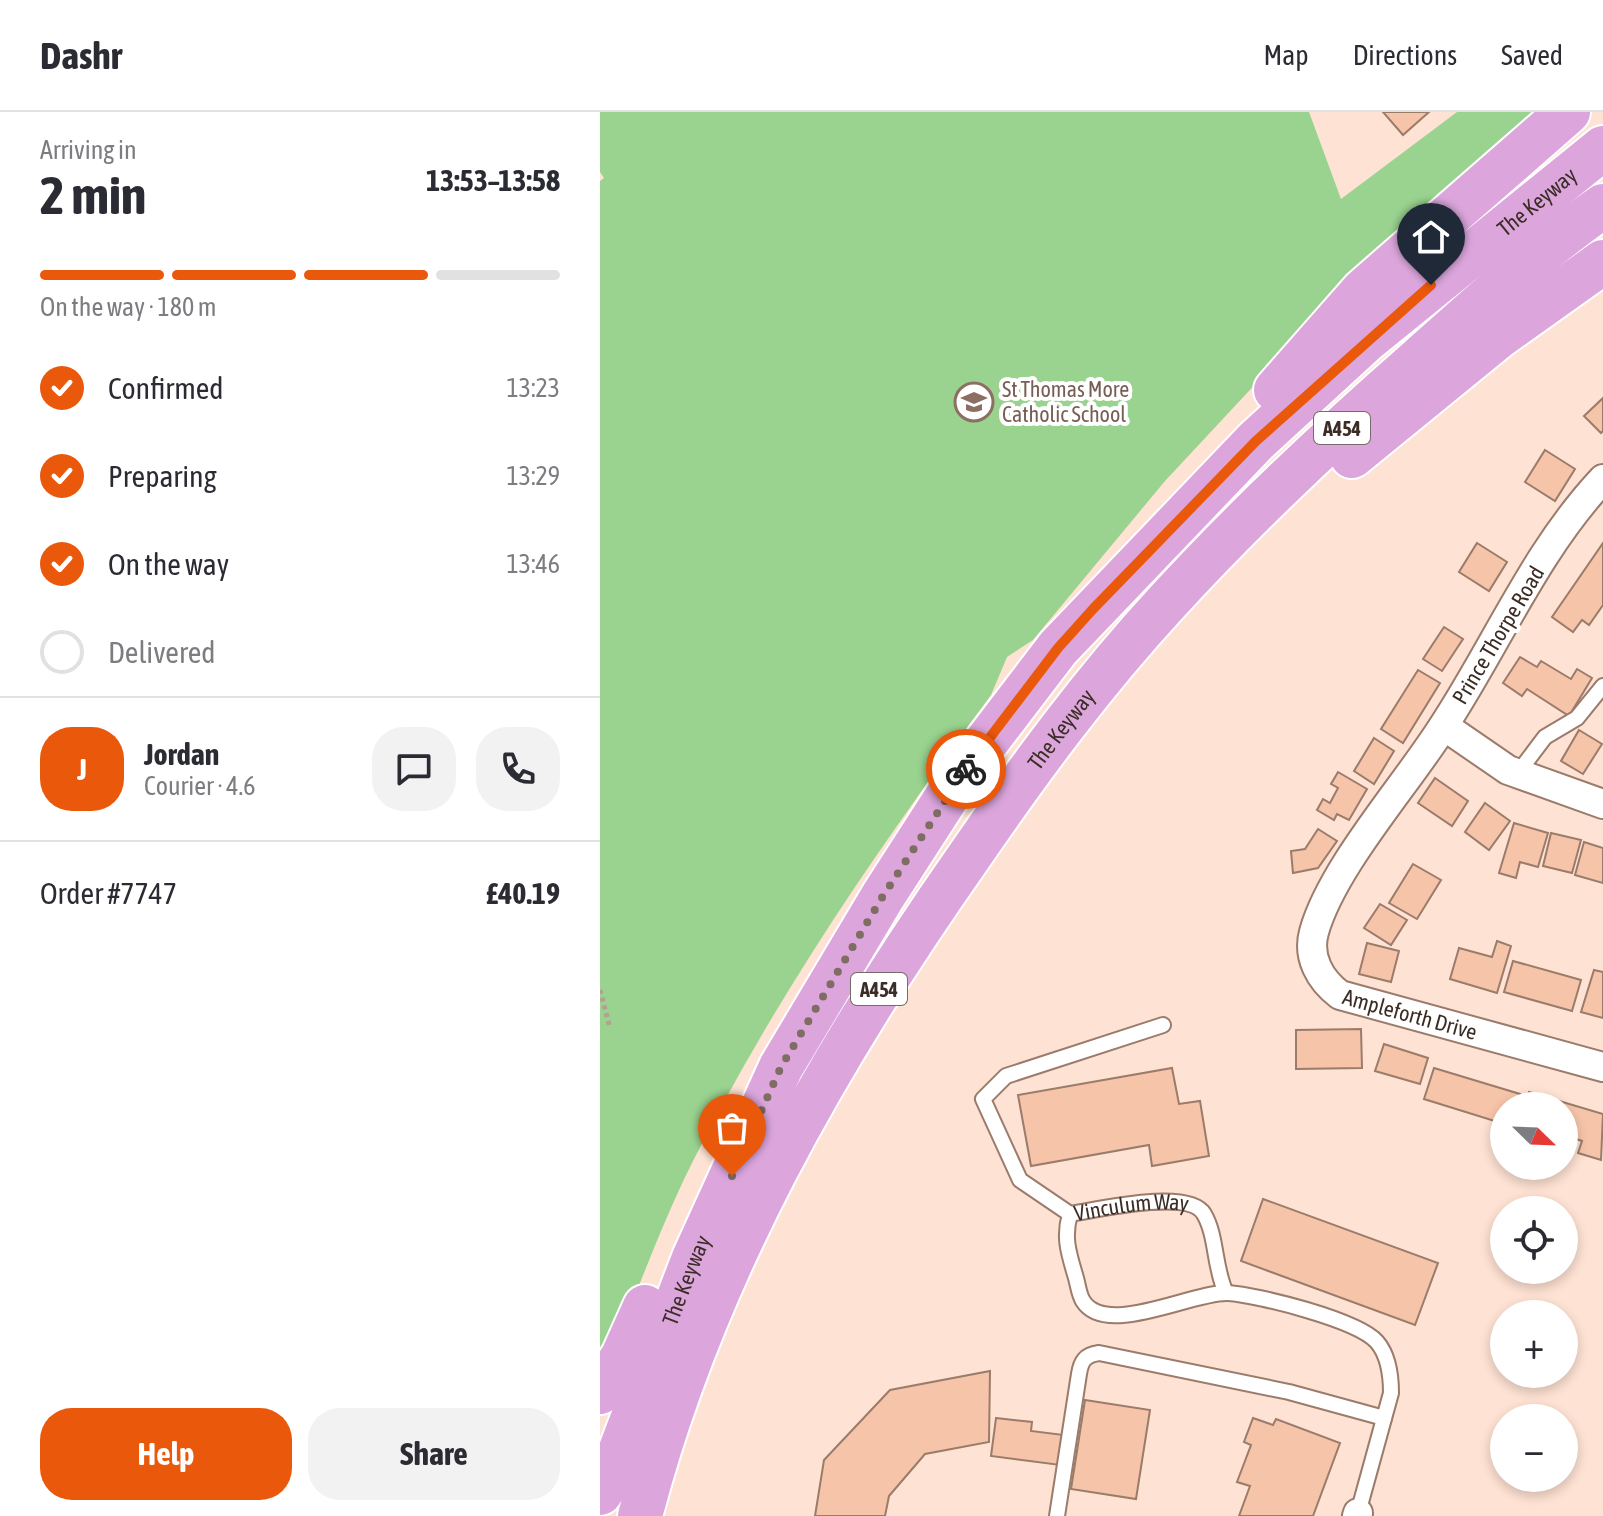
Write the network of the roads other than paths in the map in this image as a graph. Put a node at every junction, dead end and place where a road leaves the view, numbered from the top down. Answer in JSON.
{"nodes":[{"id":1,"x":1568,"y":112,"type":"edge"},
{"id":2,"x":1603,"y":148,"type":"edge"},
{"id":3,"x":1603,"y":206,"type":"edge"},
{"id":4,"x":1603,"y":262,"type":"edge"},
{"id":5,"x":1598,"y":493,"type":"edge"},
{"id":6,"x":1093,"y":609,"type":"junction"},
{"id":7,"x":1105,"y":675,"type":"junction"},
{"id":8,"x":1603,"y":686,"type":"edge"},
{"id":9,"x":1444,"y":726,"type":"junction"},
{"id":10,"x":1517,"y":774,"type":"junction"},
{"id":11,"x":1603,"y":804,"type":"edge"},
{"id":12,"x":1163,"y":1025,"type":"dead end"},
{"id":13,"x":781,"y":1067,"type":"junction"},
{"id":14,"x":1603,"y":1067,"type":"edge"},
{"id":15,"x":1070,"y":1214,"type":"junction"},
{"id":16,"x":1226,"y":1293,"type":"junction"},
{"id":17,"x":600,"y":1392,"type":"edge"},
{"id":18,"x":1384,"y":1418,"type":"junction"},
{"id":19,"x":600,"y":1493,"type":"edge"},
{"id":20,"x":1357,"y":1514,"type":"edge"},
{"id":21,"x":640,"y":1516,"type":"edge"},
{"id":22,"x":1057,"y":1516,"type":"edge"}],
"edges":[{"from":1,"to":6,"type":"highway"},
{"from":2,"to":6,"type":"highway","name":"The Keyway","number":"A454"},
{"from":3,"to":7,"type":"highway","name":"The Keyway","number":"A454"},
{"from":4,"to":7,"type":"highway"},
{"from":5,"to":9,"type":"street","name":"Prince Thorpe Road"},
{"from":6,"to":13,"type":"highway","name":"The Keyway","number":"A454"},
{"from":7,"to":21,"type":"highway","name":"The Keyway","number":"A454"},
{"from":8,"to":10,"type":"lane"},
{"from":9,"to":10,"type":"street","name":"Prince Thorpe Road"},
{"from":9,"to":14,"type":"street","name":"Ampleforth Drive"},
{"from":10,"to":11,"type":"street","name":"Prince Thorpe Road"},
{"from":12,"to":15,"type":"lane"},
{"from":13,"to":17,"type":"highway"},
{"from":13,"to":19,"type":"highway","name":"The Keyway","number":"A454"},
{"from":15,"to":16,"type":"lane","name":"Vinculum Way"},
{"from":15,"to":16,"type":"lane","name":"Vinculum Way"},
{"from":16,"to":18,"type":"lane","name":"Vinculum Way"},
{"from":18,"to":20,"type":"lane","name":"Vinculum Way"},
{"from":18,"to":22,"type":"lane"}]}
